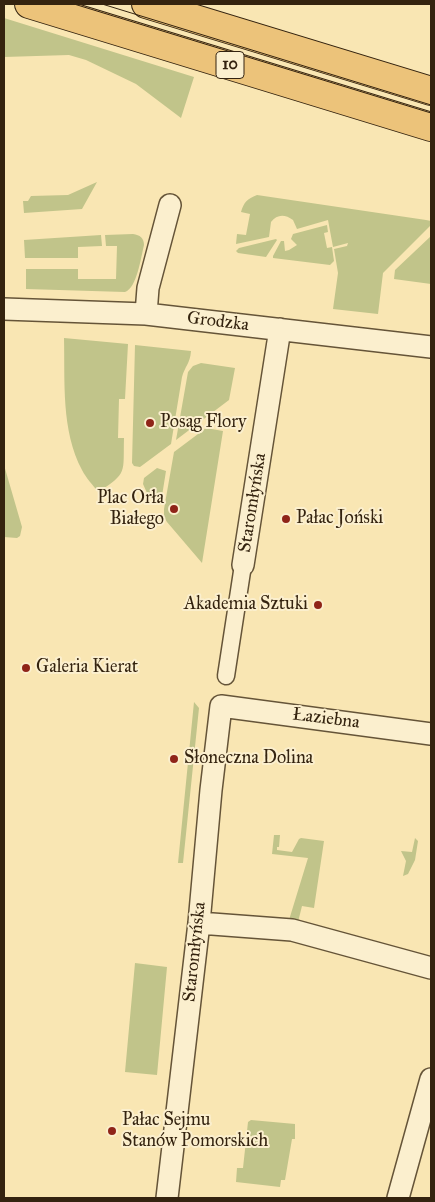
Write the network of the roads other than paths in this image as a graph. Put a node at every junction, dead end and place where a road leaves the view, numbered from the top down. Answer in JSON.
{"nodes":[{"id":1,"x":29,"y":4,"type":"edge"},
{"id":2,"x":146,"y":4,"type":"edge"},
{"id":3,"x":431,"y":91,"type":"edge"},
{"id":4,"x":431,"y":127,"type":"edge"},
{"id":5,"x":170,"y":205,"type":"dead end"},
{"id":6,"x":4,"y":309,"type":"edge"},
{"id":7,"x":146,"y":314,"type":"junction"},
{"id":8,"x":280,"y":329,"type":"junction"},
{"id":9,"x":431,"y":347,"type":"edge"},
{"id":10,"x":243,"y":565,"type":"joint"},
{"id":11,"x":226,"y":676,"type":"dead end"},
{"id":12,"x":221,"y":706,"type":"joint"},
{"id":13,"x":431,"y":734,"type":"edge"},
{"id":14,"x":199,"y":923,"type":"junction"},
{"id":15,"x":431,"y":968,"type":"edge"},
{"id":16,"x":431,"y":1079,"type":"edge"},
{"id":17,"x":167,"y":1198,"type":"edge"},
{"id":18,"x":398,"y":1198,"type":"edge"}],
"edges":[{"from":1,"to":4,"type":"main road","number":"10"},
{"from":2,"to":3,"type":"main road","number":"10"},
{"from":5,"to":7,"type":"street"},
{"from":6,"to":7,"type":"street","name":"Grodzka"},
{"from":7,"to":8,"type":"street","name":"Grodzka"},
{"from":8,"to":9,"type":"street","name":"Grodzka"},
{"from":8,"to":10,"type":"street","name":"Staromłyńska"},
{"from":10,"to":11,"type":"street","name":"Staromłyńska"},
{"from":12,"to":13,"type":"street","name":"Łaziebna"},
{"from":12,"to":14,"type":"street","name":"Staromłyńska"},
{"from":14,"to":15,"type":"street"},
{"from":14,"to":17,"type":"street","name":"Staromłyńska"},
{"from":16,"to":18,"type":"street"}]}
